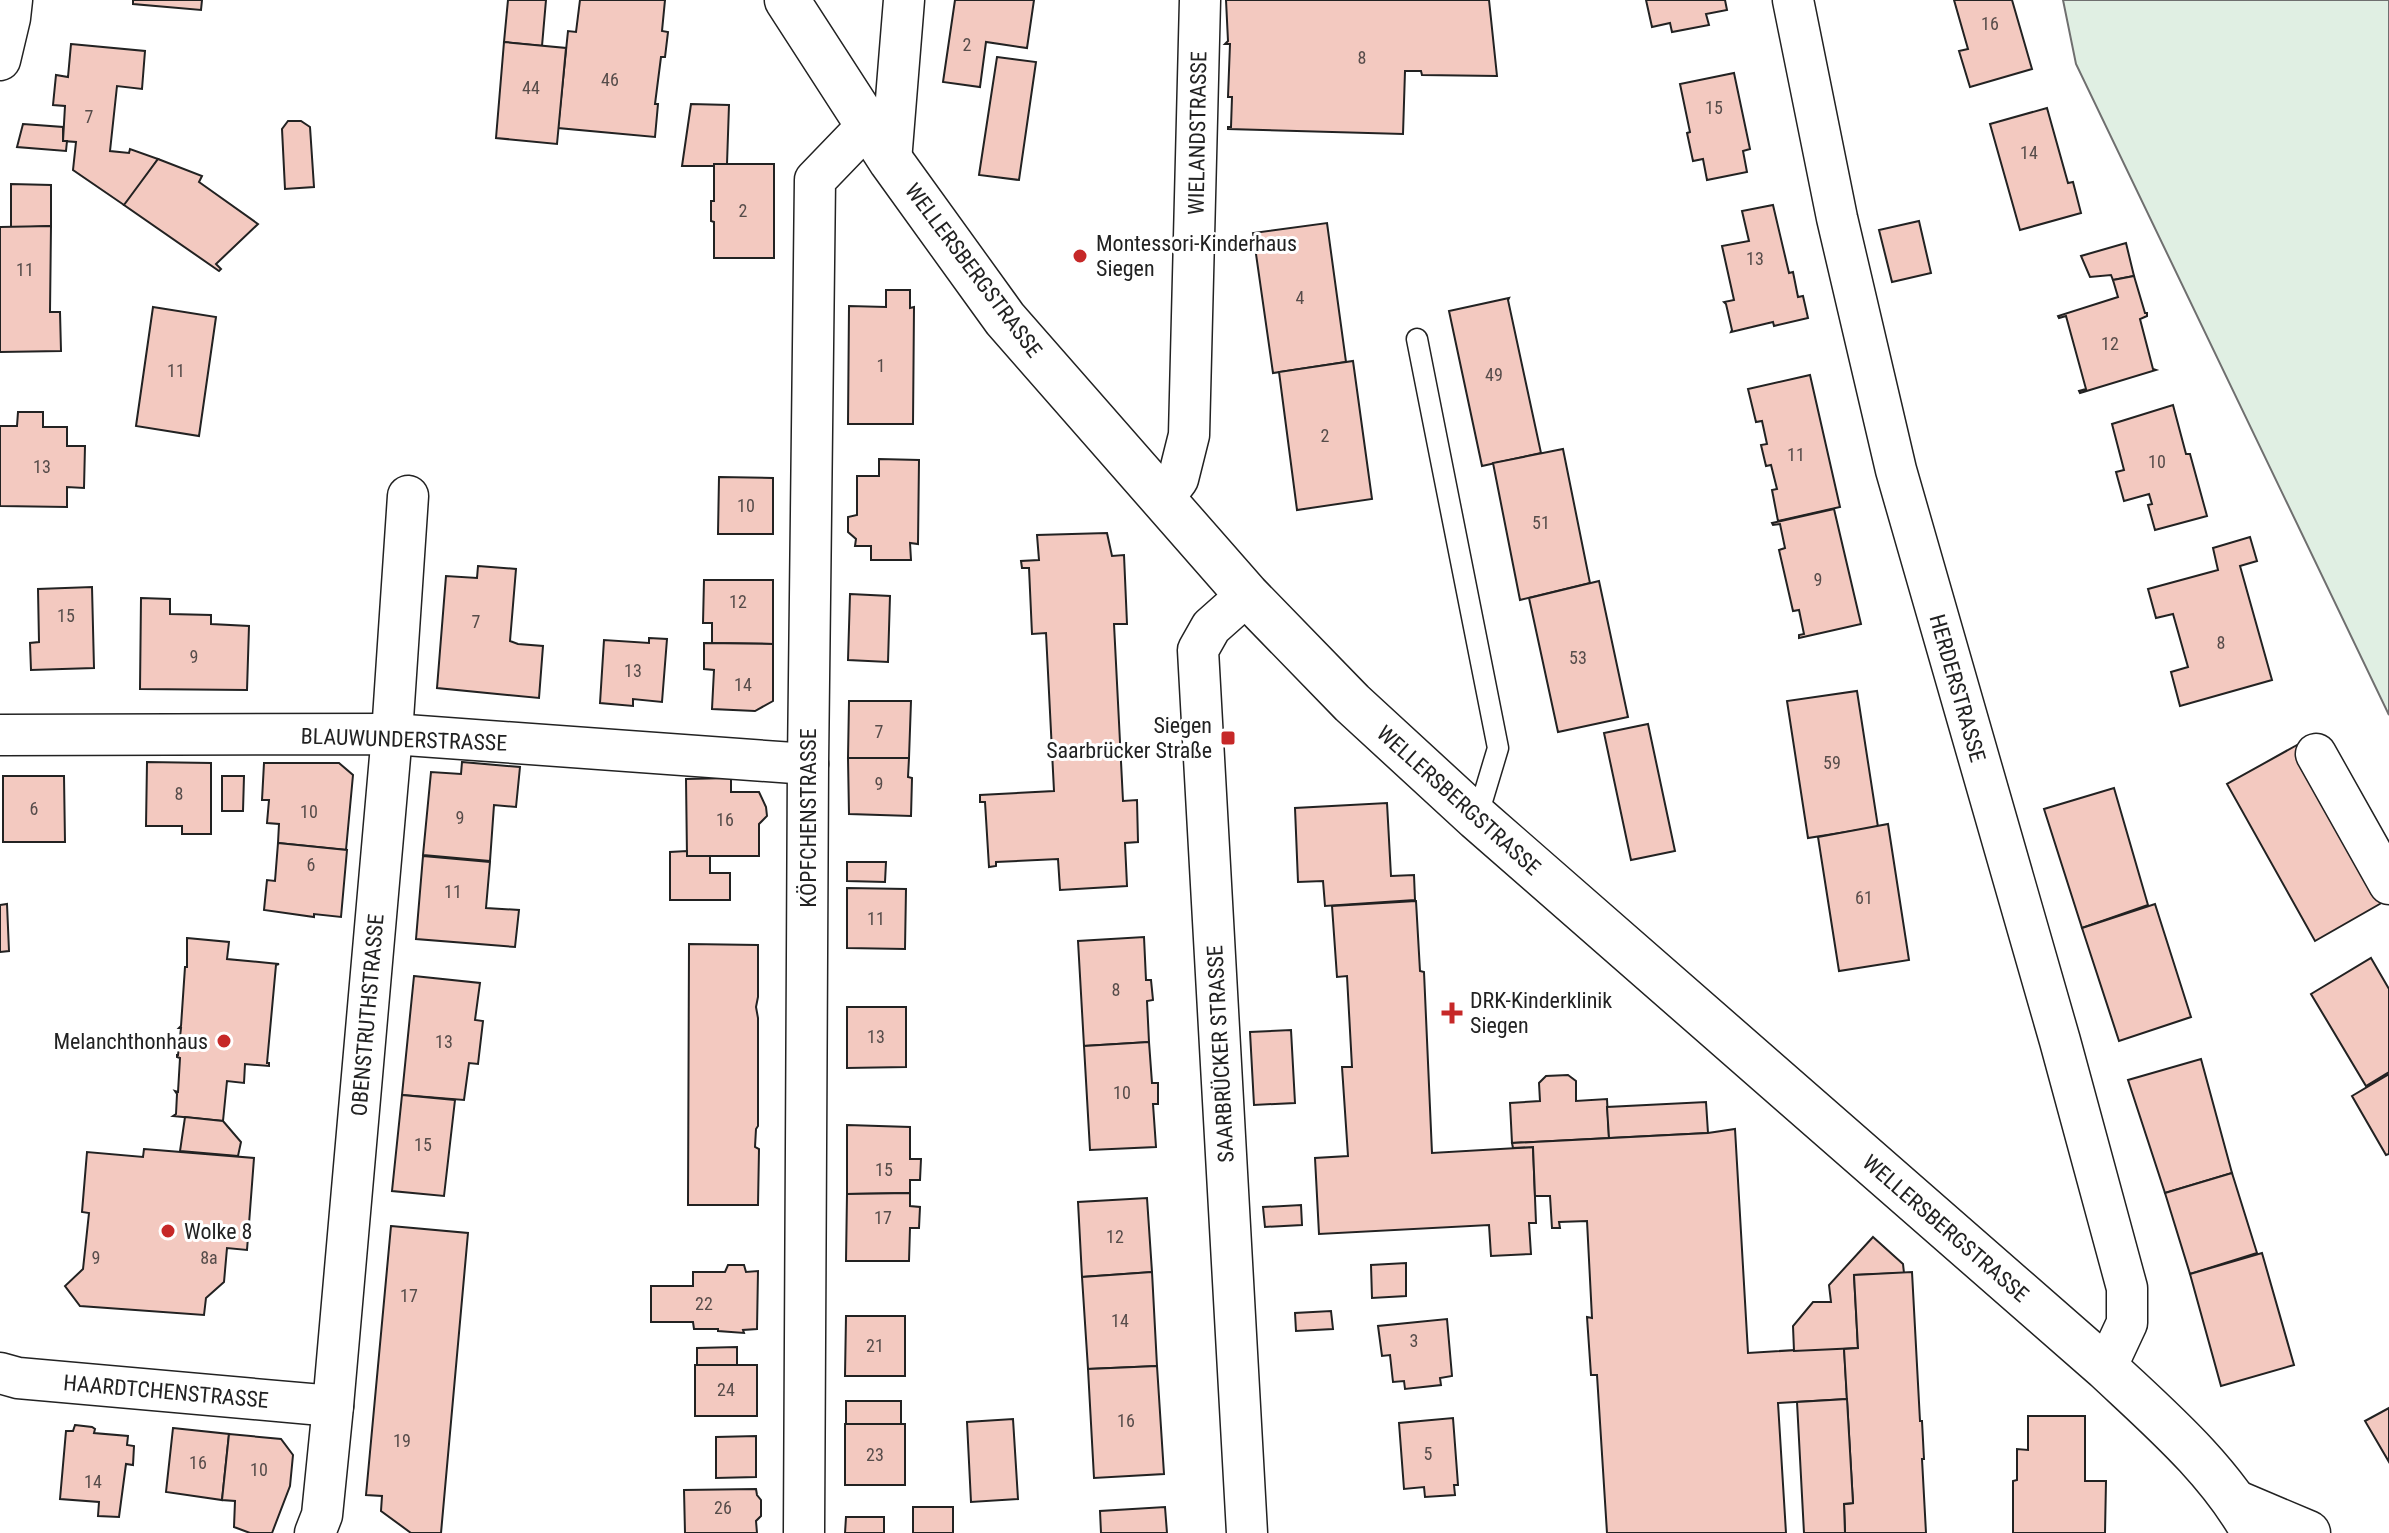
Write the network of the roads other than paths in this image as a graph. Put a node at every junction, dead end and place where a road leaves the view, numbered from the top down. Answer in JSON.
{"nodes":[{"id":1,"x":12,"y":0,"type":"edge"},
{"id":2,"x":787,"y":0,"type":"edge"},
{"id":3,"x":904,"y":0,"type":"edge"},
{"id":4,"x":1200,"y":0,"type":"edge"},
{"id":5,"x":1793,"y":0,"type":"edge"},
{"id":6,"x":0,"y":60,"type":"edge"},
{"id":7,"x":879,"y":143,"type":"junction"},
{"id":8,"x":1417,"y":339,"type":"dead end"},
{"id":9,"x":408,"y":496,"type":"dead end"},
{"id":10,"x":1163,"y":499,"type":"junction"},
{"id":11,"x":1247,"y":595,"type":"junction"},
{"id":12,"x":392,"y":734,"type":"junction"},
{"id":13,"x":0,"y":735,"type":"edge"},
{"id":14,"x":2316,"y":754,"type":"dead end"},
{"id":15,"x":808,"y":764,"type":"junction"},
{"id":16,"x":1477,"y":818,"type":"junction"},
{"id":17,"x":2389,"y":884,"type":"edge"},
{"id":18,"x":2106,"y":1368,"type":"junction"},
{"id":19,"x":0,"y":1373,"type":"edge"},
{"id":20,"x":333,"y":1406,"type":"junction"},
{"id":21,"x":2246,"y":1518,"type":"edge"},
{"id":22,"x":328,"y":1527,"type":"edge"},
{"id":23,"x":804,"y":1533,"type":"edge"},
{"id":24,"x":1247,"y":1533,"type":"edge"},
{"id":25,"x":2308,"y":1533,"type":"edge"}],
"edges":[{"from":1,"to":6,"type":"street"},
{"from":2,"to":7,"type":"street","name":"WELLERSBERGSTRASSE"},
{"from":3,"to":7,"type":"street"},
{"from":4,"to":10,"type":"street","name":"WIELANDSTRASSE"},
{"from":5,"to":18,"type":"street","name":"HERDERSTRASSE"},
{"from":7,"to":10,"type":"street","name":"WELLERSBERGSTRASSE"},
{"from":7,"to":15,"type":"street","name":"KÖPFCHENSTRASSE"},
{"from":8,"to":16,"type":"lane"},
{"from":9,"to":12,"type":"street","name":"OBENSTRUTHSTRASSE"},
{"from":10,"to":11,"type":"street","name":"WELLERSBERGSTRASSE"},
{"from":11,"to":16,"type":"street","name":"WELLERSBERGSTRASSE"},
{"from":11,"to":24,"type":"street","name":"SAARBRÜCKER STRASSE"},
{"from":12,"to":13,"type":"street","name":"BLAUWUNDERSTRASSE"},
{"from":12,"to":15,"type":"street","name":"BLAUWUNDERSTRASSE"},
{"from":12,"to":20,"type":"street","name":"OBENSTRUTHSTRASSE"},
{"from":14,"to":17,"type":"street"},
{"from":15,"to":23,"type":"street","name":"KÖPFCHENSTRASSE"},
{"from":16,"to":18,"type":"street","name":"WELLERSBERGSTRASSE"},
{"from":18,"to":21,"type":"street","name":"WELLERSBERGSTRASSE"},
{"from":19,"to":20,"type":"street","name":"HAARDTCHENSTRASSE"},
{"from":20,"to":22,"type":"street","name":"OBENSTRUTHSTRASSE"},
{"from":21,"to":25,"type":"street","name":"WELLERSBERGSTRASSE"}]}
